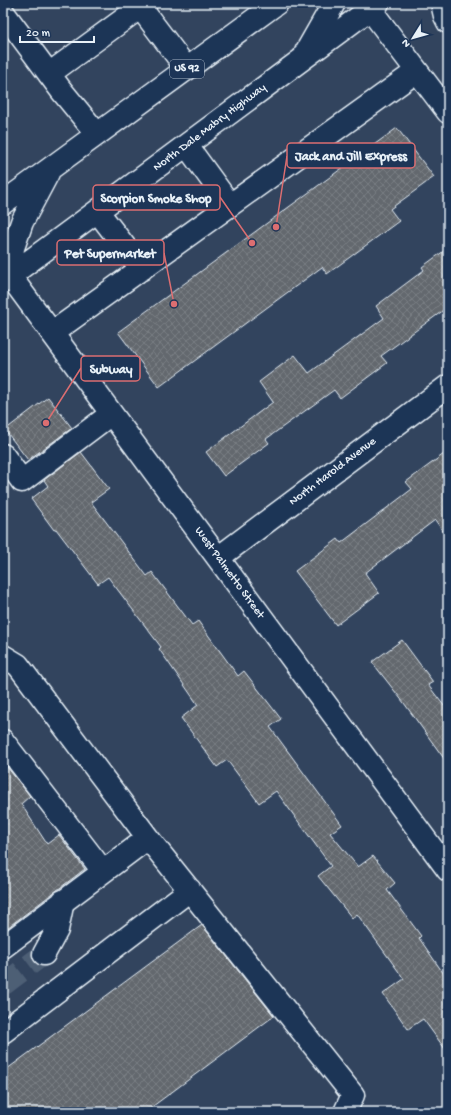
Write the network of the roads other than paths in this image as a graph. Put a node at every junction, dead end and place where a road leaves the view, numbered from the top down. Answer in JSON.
{"nodes":[{"id":1,"x":334,"y":3,"type":"edge"},
{"id":2,"x":442,"y":3,"type":"edge"},
{"id":3,"x":143,"y":5,"type":"edge"},
{"id":4,"x":373,"y":5,"type":"edge"},
{"id":5,"x":267,"y":6,"type":"edge"},
{"id":6,"x":3,"y":12,"type":"edge"},
{"id":7,"x":448,"y":22,"type":"edge"},
{"id":8,"x":302,"y":60,"type":"junction"},
{"id":9,"x":187,"y":69,"type":"junction"},
{"id":10,"x":417,"y":71,"type":"junction"},
{"id":11,"x":49,"y":74,"type":"junction"},
{"id":12,"x":446,"y":106,"type":"edge"},
{"id":13,"x":96,"y":134,"type":"junction"},
{"id":14,"x":186,"y":146,"type":"junction"},
{"id":15,"x":51,"y":168,"type":"junction"},
{"id":16,"x":3,"y":203,"type":"edge"},
{"id":17,"x":230,"y":205,"type":"junction"},
{"id":18,"x":98,"y":212,"type":"junction"},
{"id":19,"x":142,"y":269,"type":"junction"},
{"id":20,"x":7,"y":279,"type":"edge"},
{"id":21,"x":52,"y":333,"type":"junction"},
{"id":22,"x":448,"y":386,"type":"edge"},
{"id":23,"x":112,"y":414,"type":"junction"},
{"id":24,"x":3,"y":455,"type":"edge"},
{"id":25,"x":218,"y":558,"type":"junction"},
{"id":26,"x":3,"y":656,"type":"edge"},
{"id":27,"x":3,"y":742,"type":"edge"},
{"id":28,"x":148,"y":838,"type":"junction"},
{"id":29,"x":448,"y":870,"type":"edge"},
{"id":30,"x":103,"y":872,"type":"junction"},
{"id":31,"x":190,"y":890,"type":"junction"},
{"id":32,"x":63,"y":901,"type":"junction"},
{"id":33,"x":3,"y":947,"type":"edge"},
{"id":34,"x":44,"y":954,"type":"tunnel mouth"},
{"id":35,"x":3,"y":1032,"type":"edge"},
{"id":36,"x":345,"y":1112,"type":"edge"}],
"edges":[{"from":1,"to":8,"type":"street"},
{"from":2,"to":7,"type":"street"},
{"from":3,"to":9,"type":"street"},
{"from":3,"to":11,"type":"street"},
{"from":4,"to":8,"type":"street","name":"North Dale Mabry Highway"},
{"from":4,"to":10,"type":"street"},
{"from":5,"to":9,"type":"street","number":"US 92"},
{"from":6,"to":11,"type":"street"},
{"from":8,"to":14,"type":"street","name":"North Dale Mabry Highway"},
{"from":9,"to":13,"type":"street","number":"US 92"},
{"from":10,"to":12,"type":"street"},
{"from":10,"to":17,"type":"street"},
{"from":11,"to":13,"type":"street"},
{"from":13,"to":15,"type":"street","number":"US 92"},
{"from":14,"to":17,"type":"street"},
{"from":14,"to":18,"type":"street","name":"North Dale Mabry Highway"},
{"from":15,"to":16,"type":"street","number":"US 92"},
{"from":15,"to":20,"type":"street"},
{"from":17,"to":19,"type":"street"},
{"from":18,"to":19,"type":"street"},
{"from":18,"to":20,"type":"street","name":"North Dale Mabry Highway"},
{"from":19,"to":21,"type":"street"},
{"from":20,"to":21,"type":"street","name":"West Palmetto Street"},
{"from":21,"to":23,"type":"street","name":"West Palmetto Street"},
{"from":22,"to":25,"type":"street","name":"North Harold Avenue"},
{"from":23,"to":24,"type":"street"},
{"from":23,"to":25,"type":"street","name":"West Palmetto Street"},
{"from":25,"to":29,"type":"street","name":"West Palmetto Street"},
{"from":26,"to":28,"type":"street"},
{"from":27,"to":30,"type":"street"},
{"from":28,"to":30,"type":"street"},
{"from":28,"to":31,"type":"street"},
{"from":30,"to":32,"type":"street"},
{"from":31,"to":35,"type":"street"},
{"from":31,"to":36,"type":"street"},
{"from":32,"to":33,"type":"street"},
{"from":32,"to":34,"type":"street"}]}
